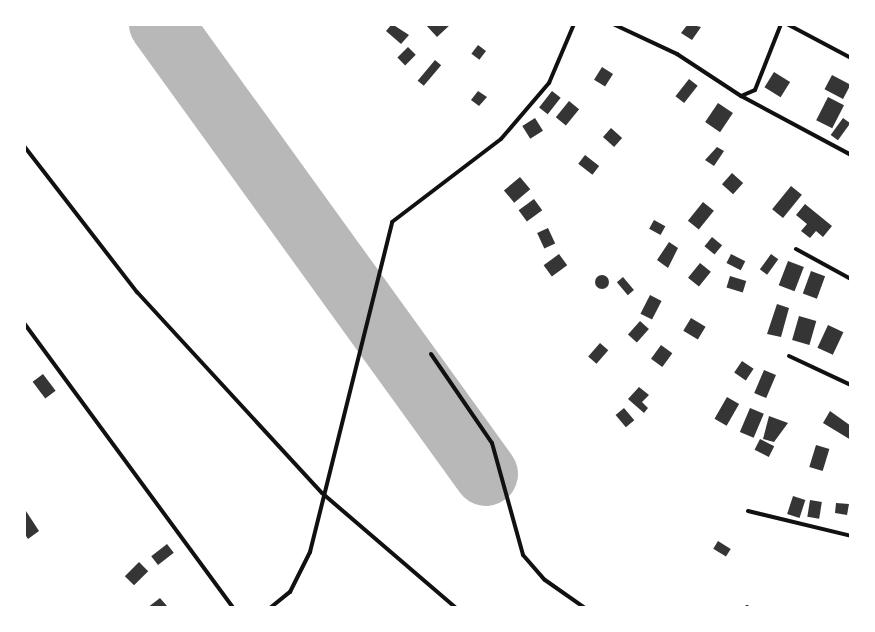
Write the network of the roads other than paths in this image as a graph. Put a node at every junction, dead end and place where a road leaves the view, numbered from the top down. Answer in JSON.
{"nodes":[{"id":1,"x":613,"y":24,"type":"edge"},
{"id":2,"x":784,"y":24,"type":"edge"},
{"id":3,"x":570,"y":25,"type":"edge"},
{"id":4,"x":851,"y":58,"type":"edge"},
{"id":5,"x":741,"y":96,"type":"junction"},
{"id":6,"x":24,"y":146,"type":"edge"},
{"id":7,"x":851,"y":155,"type":"edge"},
{"id":8,"x":796,"y":249,"type":"dead end"},
{"id":9,"x":851,"y":279,"type":"edge"},
{"id":10,"x":24,"y":323,"type":"edge"},
{"id":11,"x":431,"y":354,"type":"dead end"},
{"id":12,"x":789,"y":356,"type":"dead end"},
{"id":13,"x":851,"y":385,"type":"edge"},
{"id":14,"x":322,"y":493,"type":"junction"},
{"id":15,"x":748,"y":511,"type":"dead end"},
{"id":16,"x":851,"y":536,"type":"edge"},
{"id":17,"x":233,"y":608,"type":"edge"},
{"id":18,"x":270,"y":608,"type":"edge"},
{"id":19,"x":456,"y":608,"type":"edge"},
{"id":20,"x":585,"y":608,"type":"edge"}],
"edges":[{"from":1,"to":5,"type":"street"},
{"from":2,"to":4,"type":"street"},
{"from":2,"to":5,"type":"street"},
{"from":3,"to":14,"type":"street"},
{"from":5,"to":7,"type":"street"},
{"from":6,"to":14,"type":"street"},
{"from":8,"to":9,"type":"street"},
{"from":10,"to":17,"type":"street"},
{"from":11,"to":20,"type":"street"},
{"from":12,"to":13,"type":"street"},
{"from":14,"to":18,"type":"street"},
{"from":14,"to":19,"type":"street"},
{"from":15,"to":16,"type":"street"}]}
